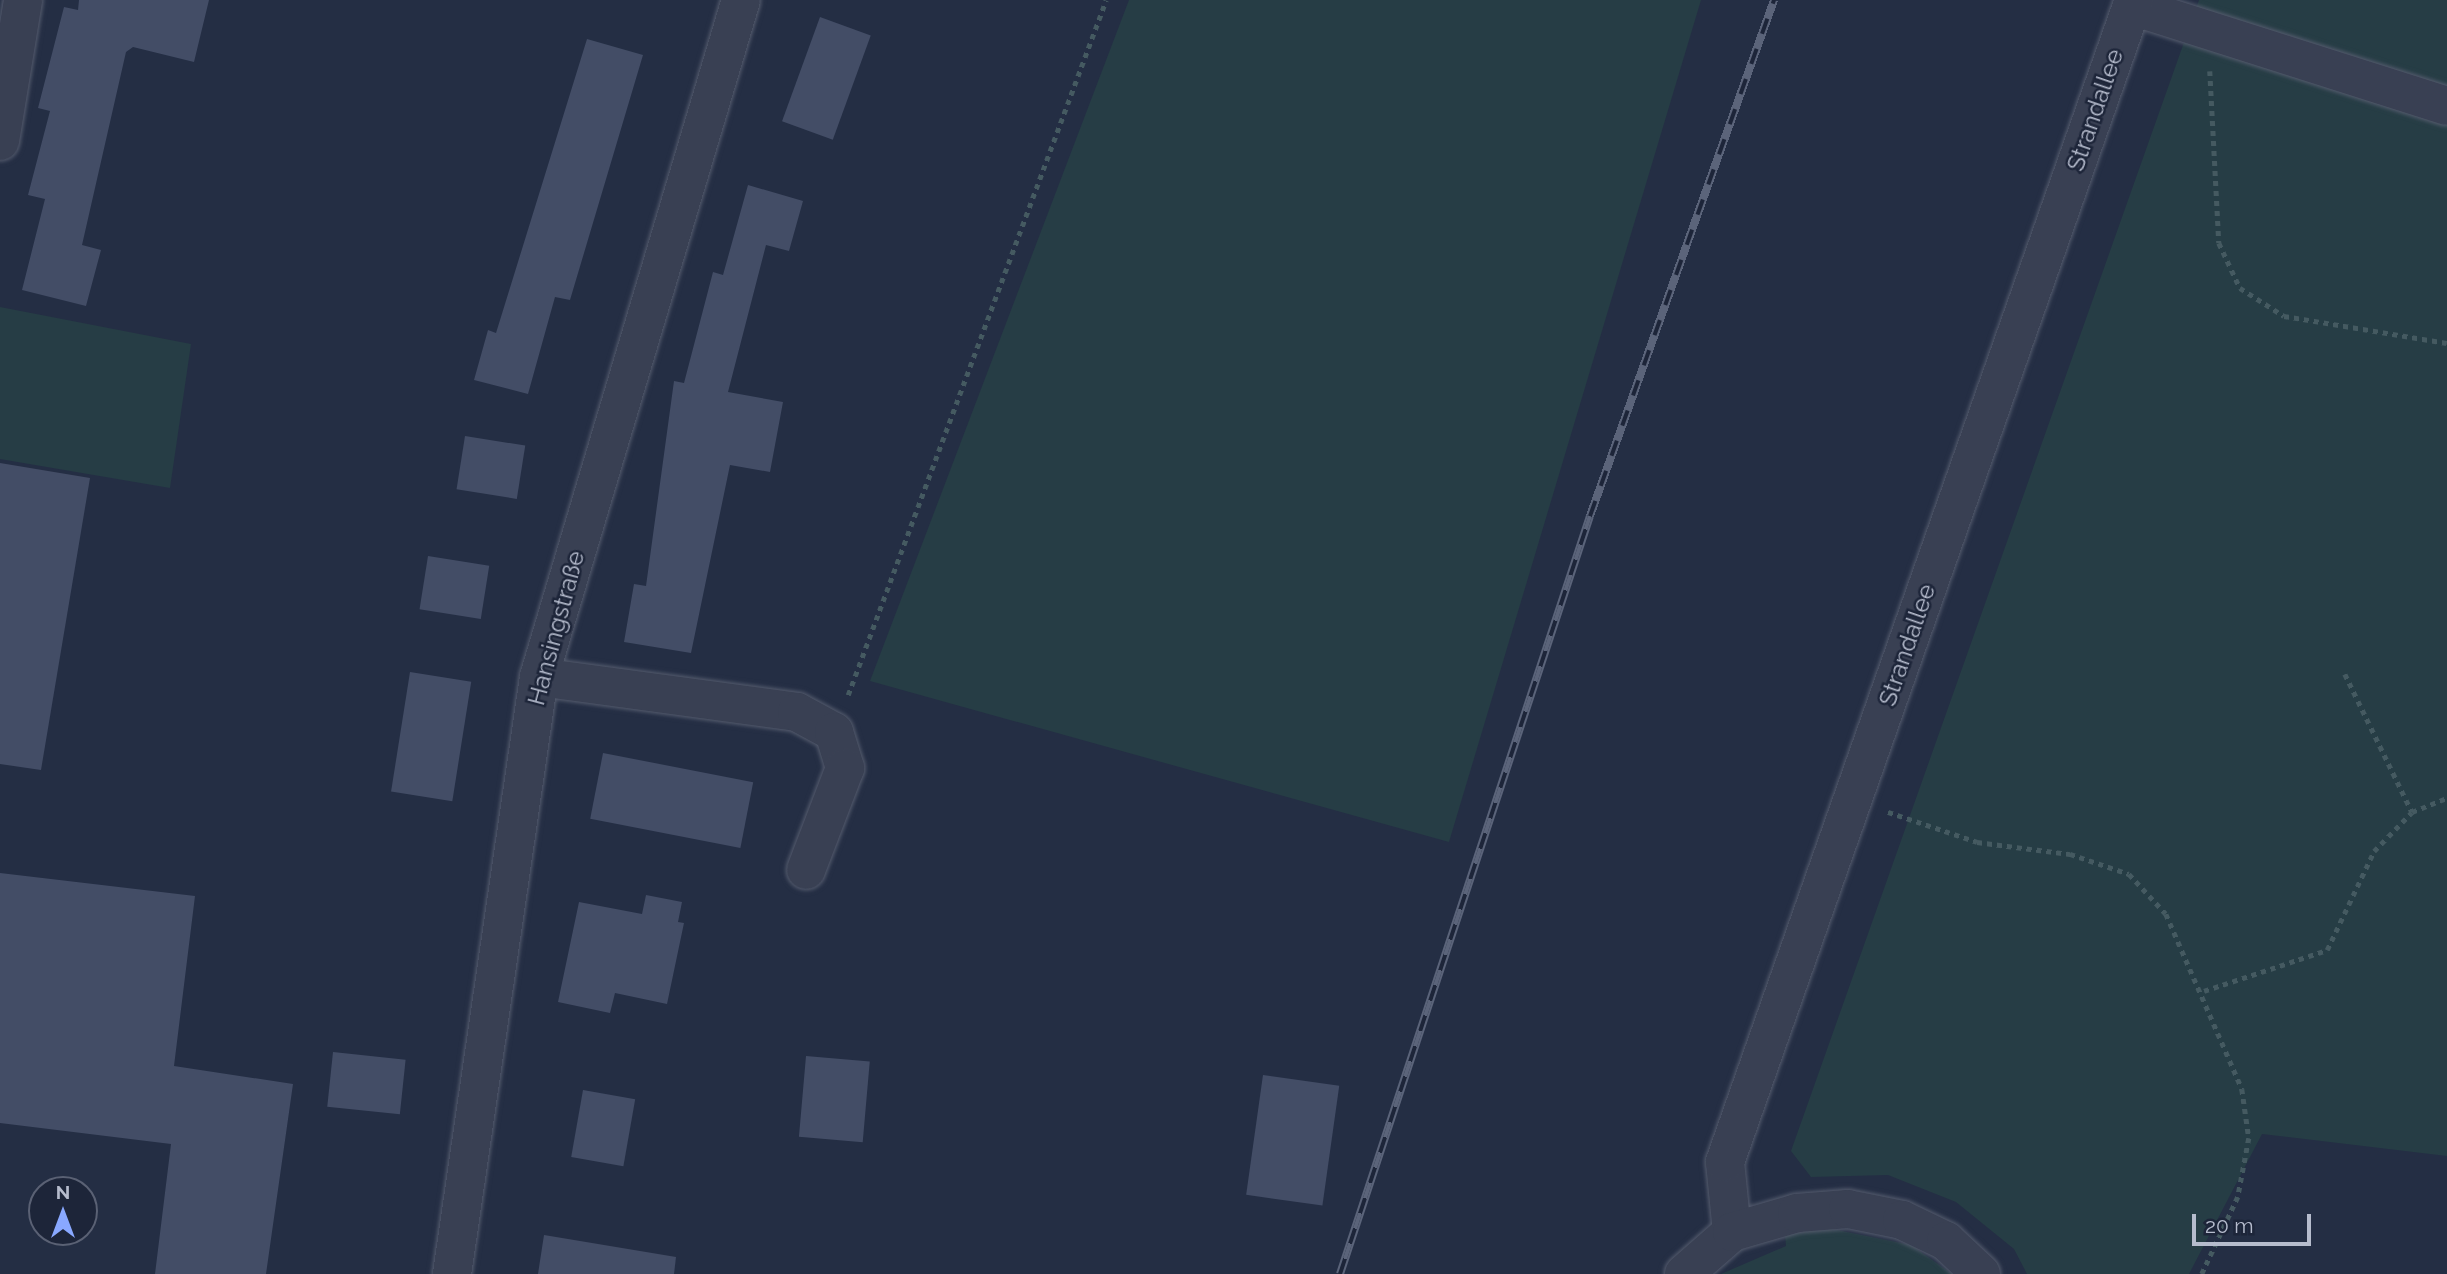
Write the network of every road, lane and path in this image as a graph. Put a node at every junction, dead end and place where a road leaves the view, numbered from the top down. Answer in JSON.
{"nodes":[{"id":1,"x":23,"y":0,"type":"edge"},
{"id":2,"x":741,"y":0,"type":"edge"},
{"id":3,"x":1106,"y":0,"type":"edge"},
{"id":4,"x":2133,"y":3,"type":"edge"},
{"id":5,"x":2206,"y":16,"type":"edge"},
{"id":6,"x":2447,"y":106,"type":"edge"},
{"id":7,"x":0,"y":141,"type":"edge"},
{"id":8,"x":2447,"y":343,"type":"edge"},
{"id":9,"x":2345,"y":674,"type":"dead end"},
{"id":10,"x":538,"y":677,"type":"junction"},
{"id":11,"x":834,"y":732,"type":"junction"},
{"id":12,"x":2447,"y":798,"type":"edge"},
{"id":13,"x":1884,"y":810,"type":"dead end"},
{"id":14,"x":2412,"y":812,"type":"junction"},
{"id":15,"x":806,"y":870,"type":"dead end"},
{"id":16,"x":2204,"y":991,"type":"junction"},
{"id":17,"x":1732,"y":1232,"type":"junction"},
{"id":18,"x":452,"y":1274,"type":"edge"},
{"id":19,"x":1684,"y":1274,"type":"edge"},
{"id":20,"x":1981,"y":1274,"type":"edge"},
{"id":21,"x":2202,"y":1274,"type":"edge"}],
"edges":[{"from":1,"to":7,"type":"street"},
{"from":2,"to":10,"type":"street","name":"Hansingstraße"},
{"from":3,"to":11,"type":"path"},
{"from":4,"to":5,"type":"street"},
{"from":4,"to":17,"type":"street","name":"Strandallee"},
{"from":5,"to":6,"type":"street"},
{"from":5,"to":8,"type":"path"},
{"from":9,"to":14,"type":"path"},
{"from":10,"to":11,"type":"street"},
{"from":10,"to":18,"type":"street","name":"Hansingstraße"},
{"from":11,"to":15,"type":"street"},
{"from":12,"to":14,"type":"path"},
{"from":13,"to":16,"type":"path"},
{"from":14,"to":16,"type":"path"},
{"from":16,"to":21,"type":"path"},
{"from":17,"to":19,"type":"street"},
{"from":17,"to":20,"type":"street"}]}
